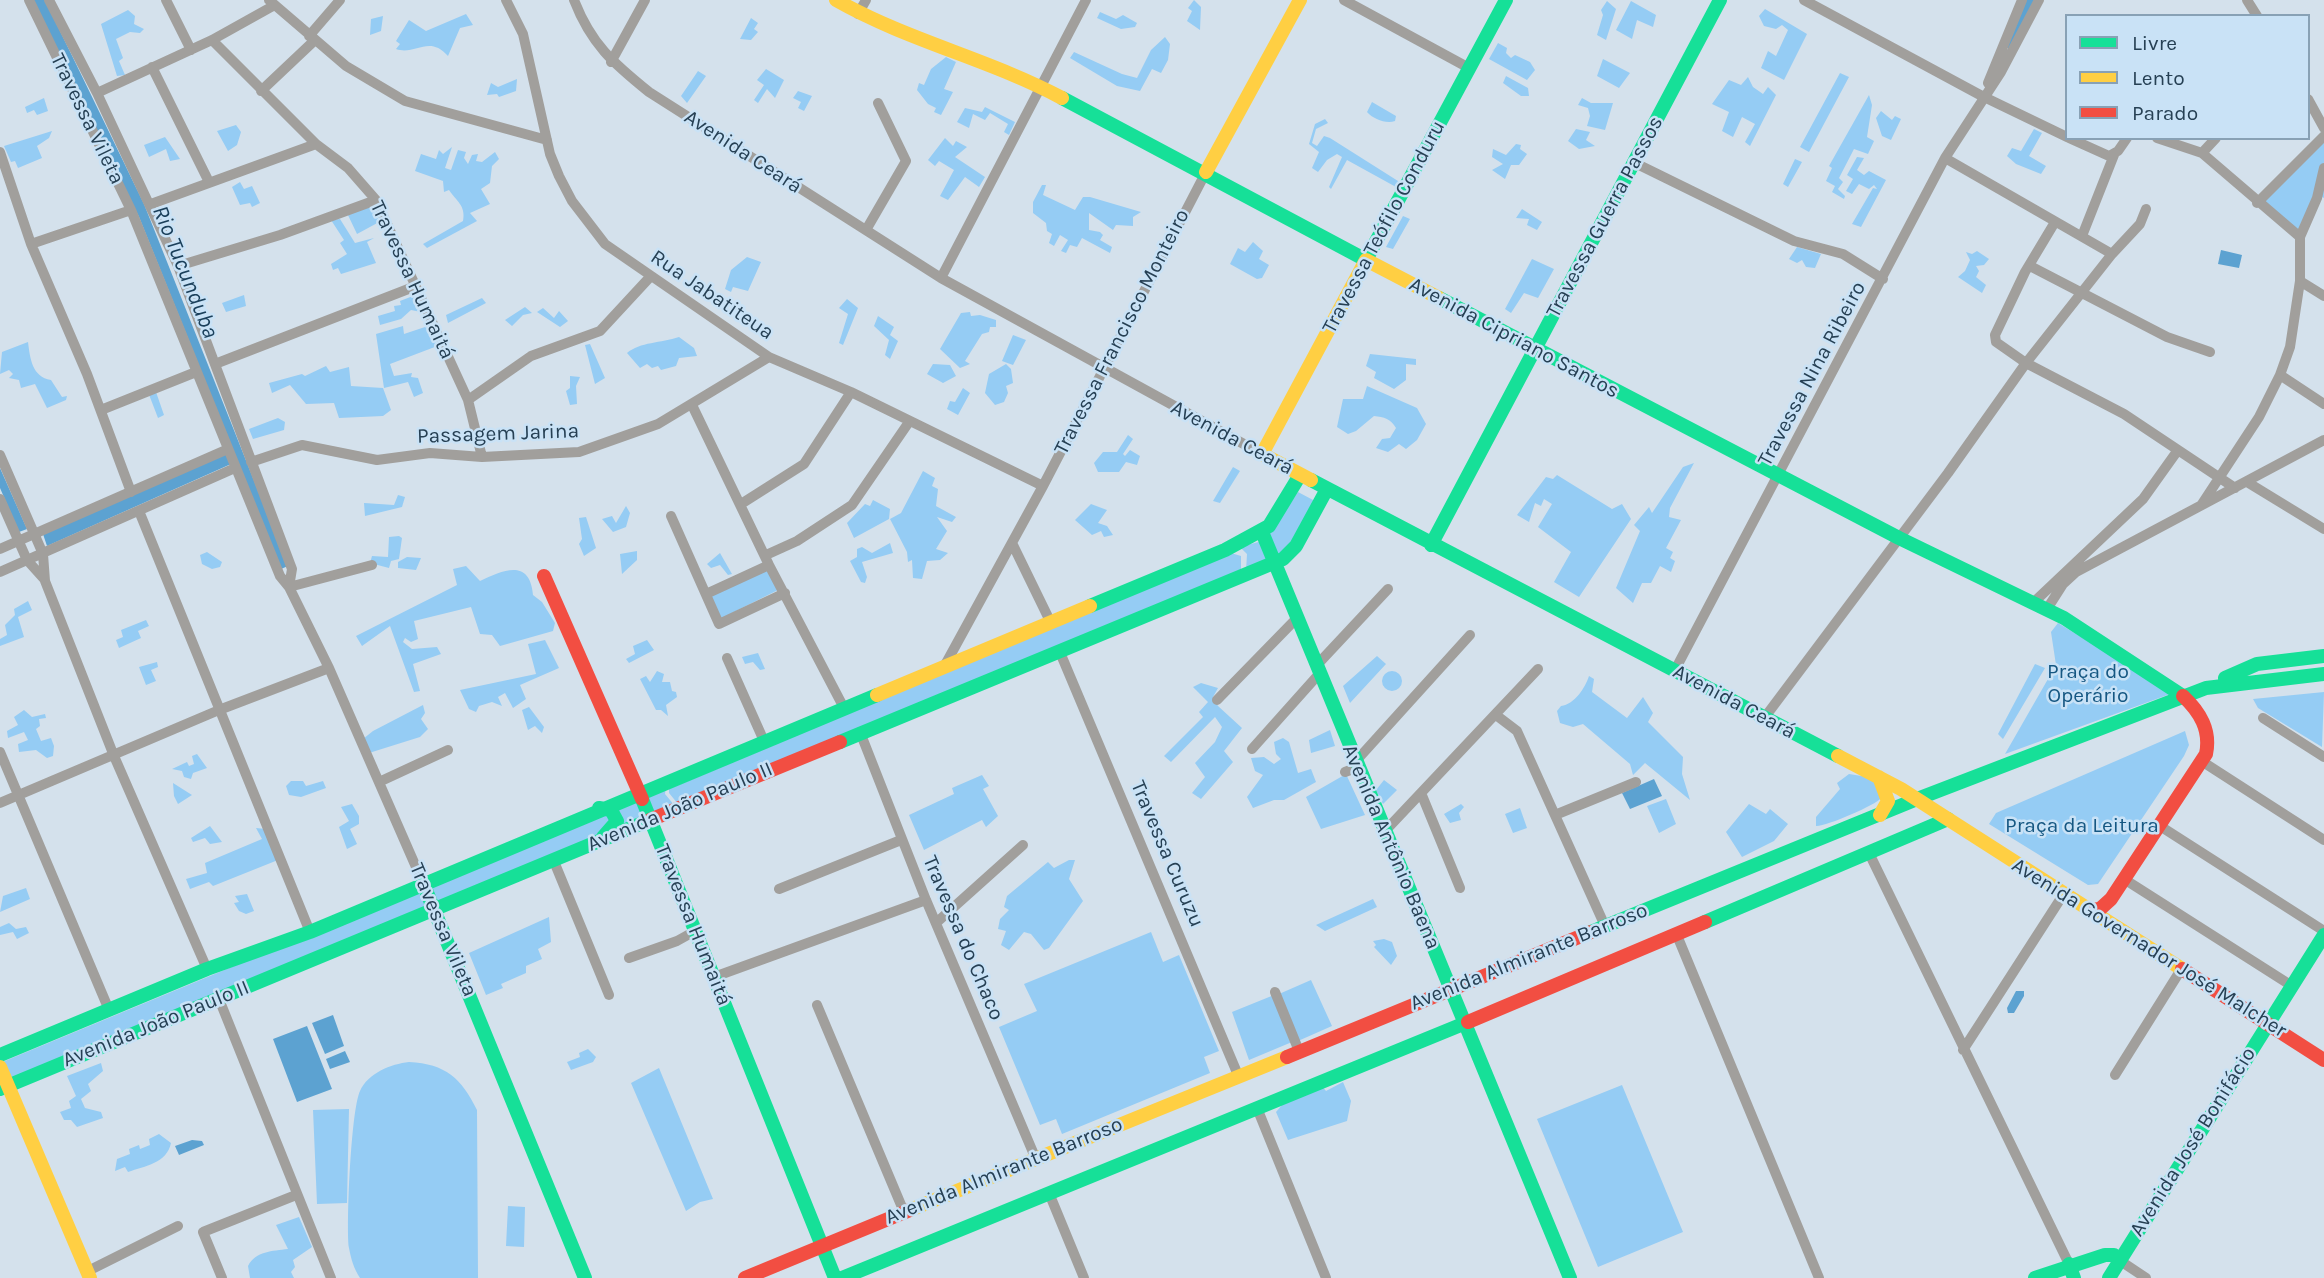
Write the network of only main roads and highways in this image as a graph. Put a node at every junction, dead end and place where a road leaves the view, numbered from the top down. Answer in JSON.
{"nodes":[{"id":1,"x":836,"y":0,"type":"edge"},
{"id":2,"x":1300,"y":0,"type":"edge"},
{"id":3,"x":1506,"y":0,"type":"edge"},
{"id":4,"x":1720,"y":0,"type":"edge"},
{"id":5,"x":1206,"y":172,"type":"junction"},
{"id":6,"x":1366,"y":260,"type":"junction"},
{"id":7,"x":1534,"y":348,"type":"junction"},
{"id":8,"x":1262,"y":454,"type":"joint"},
{"id":9,"x":1300,"y":475,"type":"junction"},
{"id":10,"x":1327,"y":489,"type":"junction"},
{"id":11,"x":1262,"y":532,"type":"junction"},
{"id":12,"x":1431,"y":545,"type":"junction"},
{"id":13,"x":1225,"y":550,"type":"junction"},
{"id":14,"x":1273,"y":563,"type":"junction"},
{"id":15,"x":544,"y":576,"type":"dead end"},
{"id":16,"x":1237,"y":577,"type":"junction"},
{"id":17,"x":2324,"y":656,"type":"edge"},
{"id":18,"x":2324,"y":674,"type":"edge"},
{"id":19,"x":2221,"y":684,"type":"junction"},
{"id":20,"x":2183,"y":696,"type":"junction"},
{"id":21,"x":688,"y":772,"type":"junction"},
{"id":22,"x":1879,"y":777,"type":"junction"},
{"id":23,"x":639,"y":792,"type":"junction"},
{"id":24,"x":1917,"y":799,"type":"junction"},
{"id":25,"x":686,"y":804,"type":"junction"},
{"id":26,"x":600,"y":808,"type":"junction"},
{"id":27,"x":1880,"y":815,"type":"junction"},
{"id":28,"x":1943,"y":816,"type":"junction"},
{"id":29,"x":650,"y":819,"type":"junction"},
{"id":30,"x":596,"y":842,"type":"junction"},
{"id":31,"x":423,"y":883,"type":"junction"},
{"id":32,"x":434,"y":908,"type":"junction"},
{"id":33,"x":2088,"y":910,"type":"junction"},
{"id":34,"x":2324,"y":933,"type":"edge"},
{"id":35,"x":1450,"y":989,"type":"junction"},
{"id":36,"x":1465,"y":1023,"type":"junction"},
{"id":37,"x":2268,"y":1023,"type":"junction"},
{"id":38,"x":0,"y":1055,"type":"edge"},
{"id":39,"x":2324,"y":1060,"type":"edge"},
{"id":40,"x":0,"y":1068,"type":"edge"},
{"id":41,"x":4,"y":1087,"type":"edge"},
{"id":42,"x":821,"y":1245,"type":"junction"},
{"id":43,"x":2119,"y":1260,"type":"junction"},
{"id":44,"x":2072,"y":1271,"type":"edge"},
{"id":45,"x":89,"y":1275,"type":"edge"},
{"id":46,"x":586,"y":1278,"type":"edge"},
{"id":47,"x":745,"y":1278,"type":"edge"},
{"id":48,"x":835,"y":1278,"type":"edge"},
{"id":49,"x":842,"y":1278,"type":"edge"},
{"id":50,"x":1570,"y":1278,"type":"edge"},
{"id":51,"x":2035,"y":1278,"type":"edge"},
{"id":52,"x":2109,"y":1278,"type":"edge"}],
"edges":[{"from":1,"to":5,"type":"main road","name":"Avenida Cipriano Santos"},
{"from":2,"to":5,"type":"main road","name":"Travessa Francisco Monteiro"},
{"from":3,"to":6,"type":"main road","name":"Travessa Teófilo Conduru"},
{"from":4,"to":7,"type":"main road","name":"Travessa Guerra Passos"},
{"from":5,"to":6,"type":"main road","name":"Avenida Cipriano Santos"},
{"from":6,"to":7,"type":"main road","name":"Avenida Cipriano Santos"},
{"from":6,"to":8,"type":"main road","name":"Travessa Teófilo Conduru"},
{"from":7,"to":12,"type":"main road","name":"Travessa Guerra Passos"},
{"from":7,"to":20,"type":"main road","name":"Avenida Cipriano Santos"},
{"from":8,"to":9,"type":"main road","name":"Avenida Ceará"},
{"from":9,"to":10,"type":"main road","name":"Avenida Ceará"},
{"from":9,"to":11,"type":"main road","name":"Avenida João Paulo II"},
{"from":10,"to":12,"type":"main road","name":"Avenida Ceará"},
{"from":10,"to":14,"type":"main road","name":"Avenida João Paulo II"},
{"from":11,"to":13,"type":"main road","name":"Avenida João Paulo II"},
{"from":11,"to":14,"type":"main road","name":"Avenida Antônio Baena"},
{"from":12,"to":22,"type":"main road","name":"Avenida Ceará"},
{"from":13,"to":16,"type":"main road"},
{"from":13,"to":21,"type":"main road","name":"Avenida João Paulo II"},
{"from":14,"to":16,"type":"main road","name":"Avenida João Paulo II"},
{"from":14,"to":35,"type":"main road","name":"Avenida Antônio Baena"},
{"from":15,"to":23,"type":"main road","name":"Travessa Humaitá"},
{"from":16,"to":25,"type":"main road","name":"Avenida João Paulo II"},
{"from":17,"to":19,"type":"main road"},
{"from":18,"to":19,"type":"main road","name":"Avenida Almirante Barroso"},
{"from":19,"to":20,"type":"main road","name":"Avenida Almirante Barroso"},
{"from":20,"to":24,"type":"main road","name":"Avenida Almirante Barroso"},
{"from":20,"to":33,"type":"main road"},
{"from":21,"to":23,"type":"main road","name":"Avenida João Paulo II"},
{"from":21,"to":25,"type":"main road"},
{"from":22,"to":24,"type":"main road","name":"Avenida Ceará"},
{"from":22,"to":27,"type":"main road"},
{"from":23,"to":26,"type":"main road","name":"Avenida João Paulo II"},
{"from":23,"to":29,"type":"main road","name":"Travessa Humaitá"},
{"from":24,"to":27,"type":"main road","name":"Avenida Almirante Barroso"},
{"from":24,"to":28,"type":"main road","name":"Avenida Ceará"},
{"from":25,"to":29,"type":"main road","name":"Avenida João Paulo II"},
{"from":26,"to":30,"type":"main road"},
{"from":26,"to":31,"type":"main road","name":"Avenida João Paulo II"},
{"from":27,"to":35,"type":"main road","name":"Avenida Almirante Barroso"},
{"from":28,"to":33,"type":"main road","name":"Avenida Governador José Malcher"},
{"from":28,"to":36,"type":"main road","name":"Avenida Almirante Barroso"},
{"from":29,"to":30,"type":"main road","name":"Avenida João Paulo II"},
{"from":29,"to":42,"type":"main road","name":"Travessa Humaitá"},
{"from":30,"to":32,"type":"main road","name":"Avenida João Paulo II"},
{"from":31,"to":32,"type":"main road","name":"Travessa Vileta"},
{"from":31,"to":38,"type":"main road","name":"Avenida João Paulo II"},
{"from":32,"to":41,"type":"main road","name":"Avenida João Paulo II"},
{"from":32,"to":46,"type":"main road","name":"Travessa Vileta"},
{"from":33,"to":37,"type":"main road","name":"Avenida Governador José Malcher"},
{"from":34,"to":37,"type":"main road","name":"Avenida José Bonifácio"},
{"from":35,"to":36,"type":"main road","name":"Avenida Antônio Baena"},
{"from":35,"to":42,"type":"main road","name":"Avenida Almirante Barroso"},
{"from":36,"to":49,"type":"main road","name":"Avenida Almirante Barroso"},
{"from":36,"to":50,"type":"main road","name":"Avenida Antônio Baena"},
{"from":37,"to":39,"type":"main road","name":"Avenida Governador José Malcher"},
{"from":37,"to":43,"type":"main road","name":"Avenida José Bonifácio"},
{"from":40,"to":41,"type":"main road"},
{"from":41,"to":45,"type":"main road"},
{"from":42,"to":47,"type":"main road","name":"Avenida Almirante Barroso"},
{"from":42,"to":48,"type":"main road","name":"Travessa Humaitá"},
{"from":43,"to":44,"type":"main road"},
{"from":43,"to":52,"type":"main road","name":"Avenida José Bonifácio"},
{"from":44,"to":51,"type":"main road"}]}
